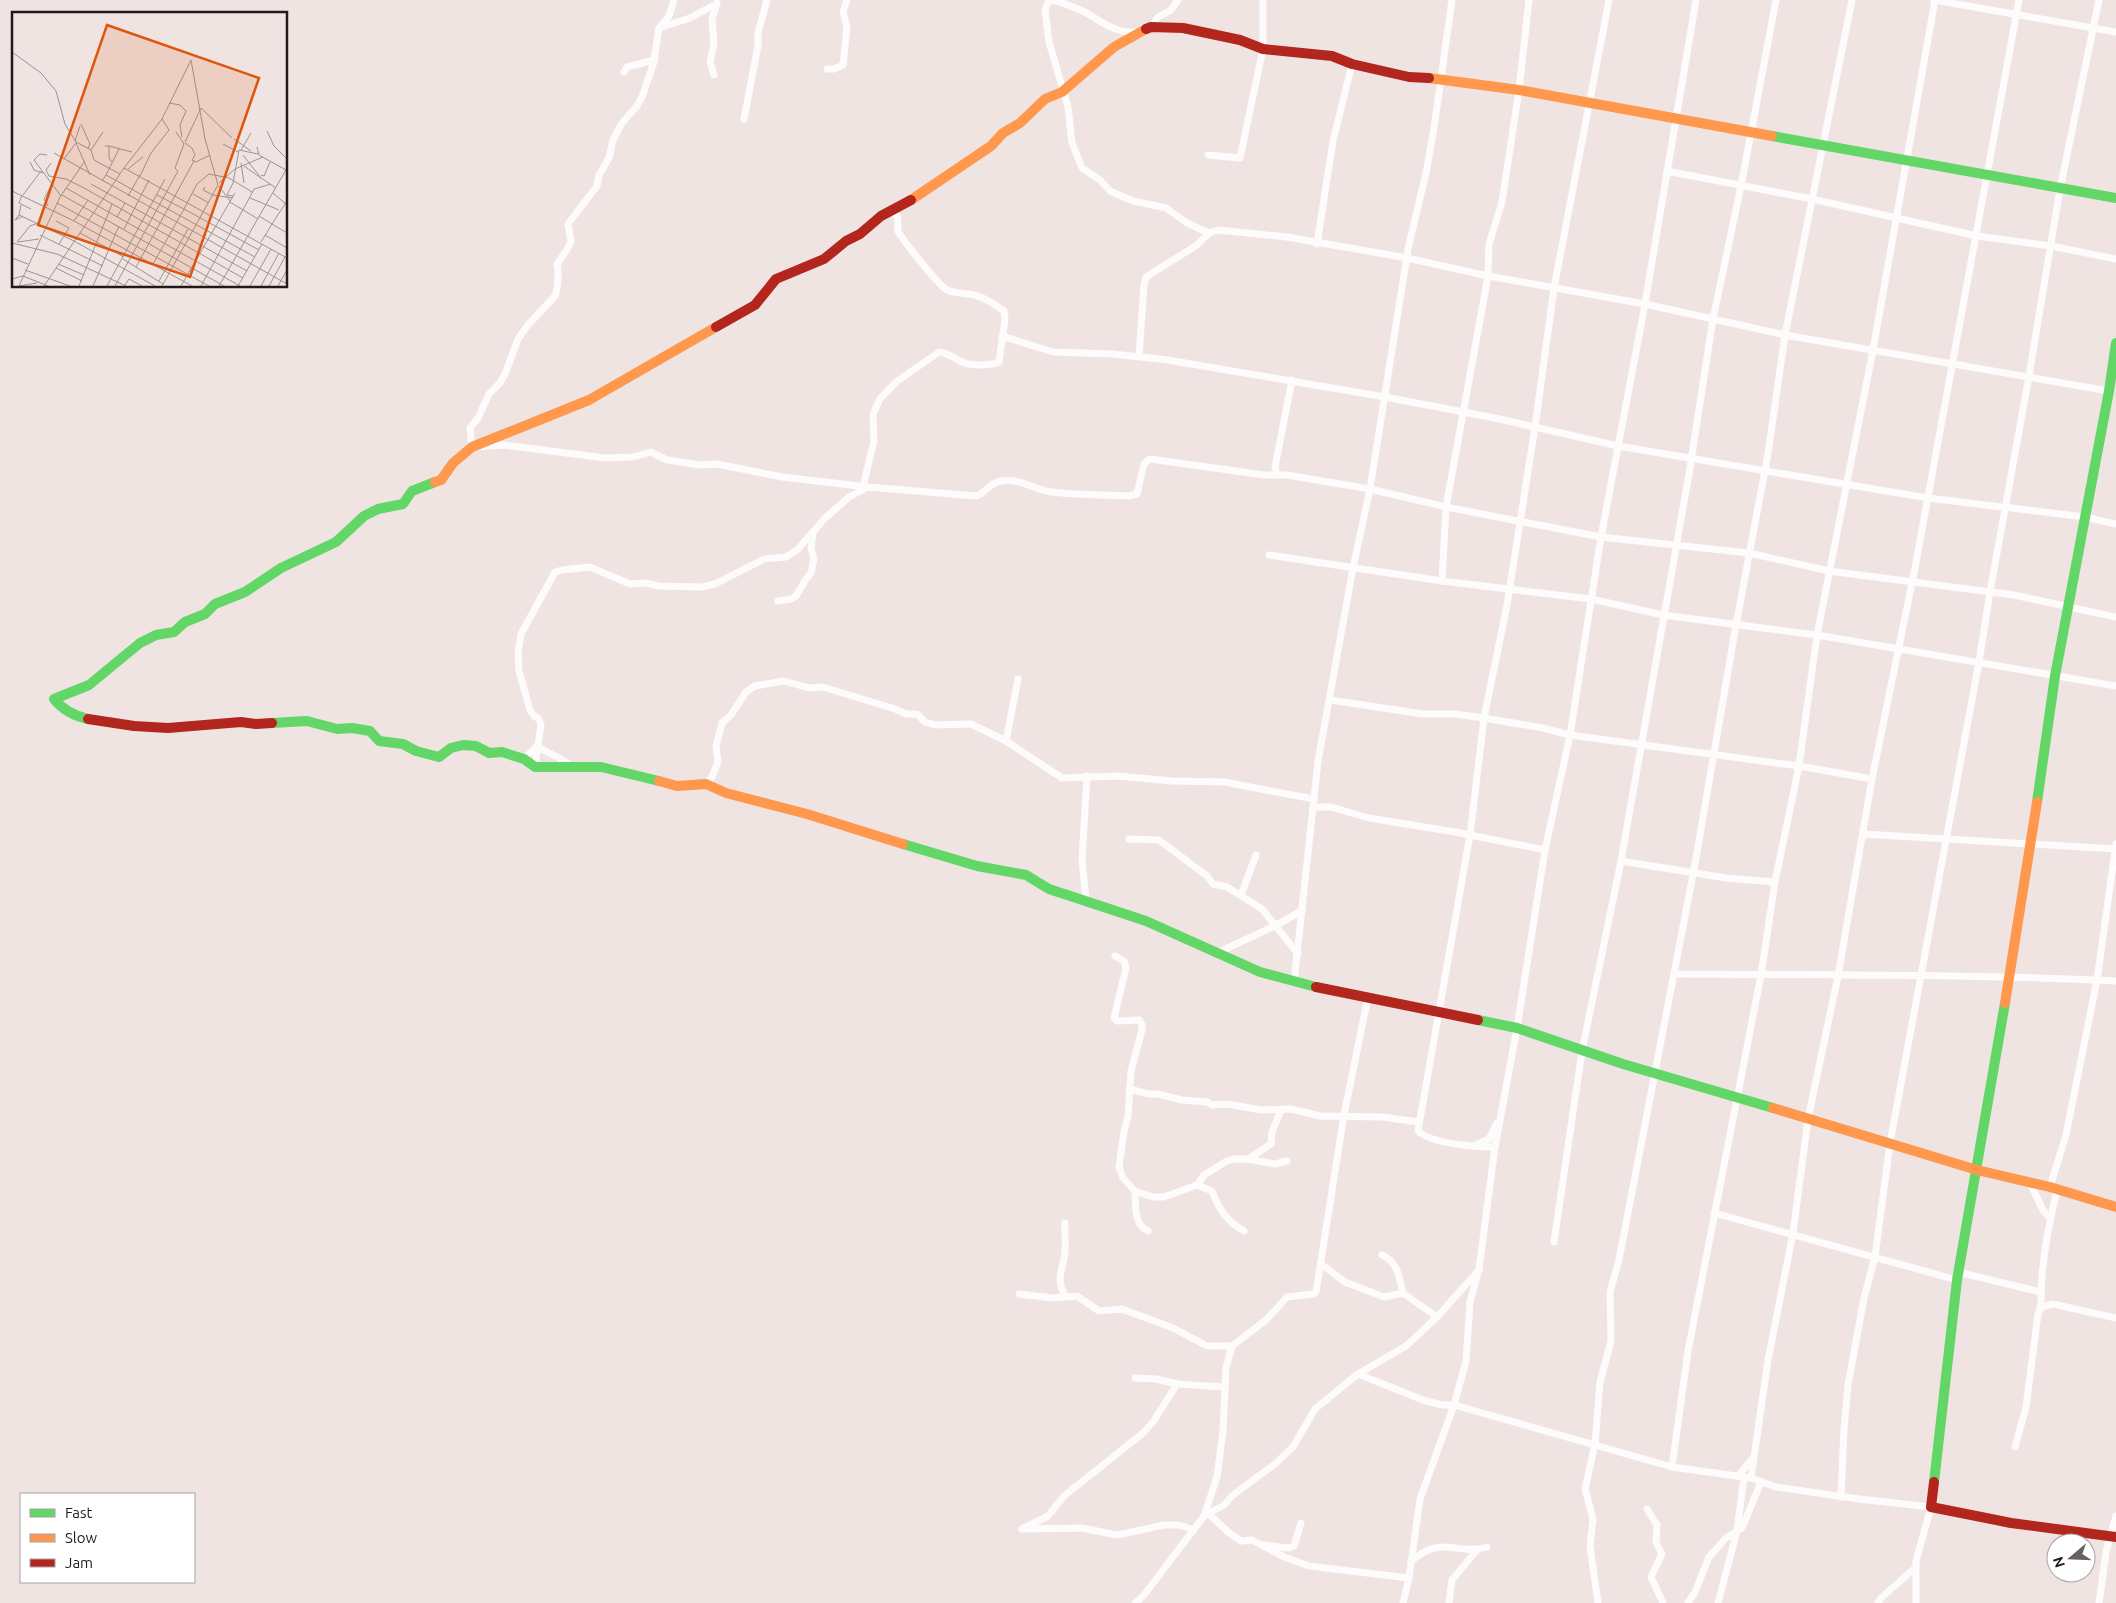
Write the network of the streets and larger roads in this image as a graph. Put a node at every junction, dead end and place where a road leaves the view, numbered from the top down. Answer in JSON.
{"nodes":[{"id":1,"x":674,"y":0,"type":"edge"},
{"id":2,"x":767,"y":0,"type":"edge"},
{"id":3,"x":847,"y":0,"type":"edge"},
{"id":4,"x":1042,"y":0,"type":"edge"},
{"id":5,"x":1050,"y":0,"type":"edge"},
{"id":6,"x":1178,"y":0,"type":"edge"},
{"id":7,"x":1263,"y":0,"type":"edge"},
{"id":8,"x":1452,"y":0,"type":"edge"},
{"id":9,"x":1529,"y":0,"type":"edge"},
{"id":10,"x":1609,"y":0,"type":"edge"},
{"id":11,"x":1696,"y":0,"type":"edge"},
{"id":12,"x":1776,"y":0,"type":"edge"},
{"id":13,"x":1852,"y":0,"type":"edge"},
{"id":14,"x":1935,"y":0,"type":"edge"},
{"id":15,"x":2019,"y":0,"type":"edge"},
{"id":16,"x":2099,"y":0,"type":"edge"},
{"id":17,"x":717,"y":2,"type":"edge"},
{"id":18,"x":1045,"y":10,"type":"junction"},
{"id":19,"x":2016,"y":15,"type":"junction"},
{"id":20,"x":659,"y":28,"type":"junction"},
{"id":21,"x":1151,"y":28,"type":"junction"},
{"id":22,"x":2094,"y":28,"type":"junction"},
{"id":23,"x":1138,"y":32,"type":"junction"},
{"id":24,"x":2116,"y":32,"type":"edge"},
{"id":25,"x":1263,"y":49,"type":"junction"},
{"id":26,"x":655,"y":59,"type":"junction"},
{"id":27,"x":1352,"y":64,"type":"junction"},
{"id":28,"x":826,"y":69,"type":"dead end"},
{"id":29,"x":624,"y":72,"type":"dead end"},
{"id":30,"x":714,"y":75,"type":"dead end"},
{"id":31,"x":1440,"y":79,"type":"junction"},
{"id":32,"x":1519,"y":90,"type":"junction"},
{"id":33,"x":1062,"y":92,"type":"junction"},
{"id":34,"x":1590,"y":104,"type":"junction"},
{"id":35,"x":744,"y":119,"type":"dead end"},
{"id":36,"x":1676,"y":119,"type":"junction"},
{"id":37,"x":1752,"y":132,"type":"junction"},
{"id":38,"x":1822,"y":144,"type":"junction"},
{"id":39,"x":1208,"y":155,"type":"dead end"},
{"id":40,"x":1908,"y":160,"type":"junction"},
{"id":41,"x":1667,"y":172,"type":"junction"},
{"id":42,"x":1986,"y":175,"type":"junction"},
{"id":43,"x":1741,"y":186,"type":"junction"},
{"id":44,"x":2060,"y":189,"type":"junction"},
{"id":45,"x":1812,"y":198,"type":"junction"},
{"id":46,"x":2116,"y":198,"type":"edge"},
{"id":47,"x":890,"y":210,"type":"junction"},
{"id":48,"x":1897,"y":218,"type":"junction"},
{"id":49,"x":1209,"y":233,"type":"junction"},
{"id":50,"x":1977,"y":236,"type":"junction"},
{"id":51,"x":1317,"y":244,"type":"junction"},
{"id":52,"x":2051,"y":246,"type":"junction"},
{"id":53,"x":1407,"y":258,"type":"junction"},
{"id":54,"x":2116,"y":259,"type":"edge"},
{"id":55,"x":1488,"y":276,"type":"junction"},
{"id":56,"x":1554,"y":288,"type":"junction"},
{"id":57,"x":1645,"y":304,"type":"junction"},
{"id":58,"x":1713,"y":319,"type":"junction"},
{"id":59,"x":1785,"y":335,"type":"junction"},
{"id":60,"x":1002,"y":336,"type":"junction"},
{"id":61,"x":2116,"y":346,"type":"edge"},
{"id":62,"x":1873,"y":350,"type":"junction"},
{"id":63,"x":1139,"y":356,"type":"junction"},
{"id":64,"x":1952,"y":363,"type":"junction"},
{"id":65,"x":2029,"y":376,"type":"junction"},
{"id":66,"x":1292,"y":380,"type":"junction"},
{"id":67,"x":2109,"y":391,"type":"junction"},
{"id":68,"x":1385,"y":397,"type":"junction"},
{"id":69,"x":2112,"y":402,"type":"edge"},
{"id":70,"x":1464,"y":413,"type":"junction"},
{"id":71,"x":1535,"y":427,"type":"junction"},
{"id":72,"x":1618,"y":446,"type":"junction"},
{"id":73,"x":472,"y":448,"type":"junction"},
{"id":74,"x":1691,"y":457,"type":"junction"},
{"id":75,"x":1765,"y":470,"type":"junction"},
{"id":76,"x":1277,"y":476,"type":"junction"},
{"id":77,"x":1847,"y":483,"type":"junction"},
{"id":78,"x":865,"y":486,"type":"junction"},
{"id":79,"x":1370,"y":489,"type":"junction"},
{"id":80,"x":1928,"y":498,"type":"junction"},
{"id":81,"x":1446,"y":508,"type":"junction"},
{"id":82,"x":2005,"y":508,"type":"junction"},
{"id":83,"x":2085,"y":517,"type":"junction"},
{"id":84,"x":1520,"y":520,"type":"junction"},
{"id":85,"x":2116,"y":524,"type":"edge"},
{"id":86,"x":813,"y":532,"type":"junction"},
{"id":87,"x":1602,"y":537,"type":"junction"},
{"id":88,"x":1677,"y":545,"type":"junction"},
{"id":89,"x":1749,"y":553,"type":"junction"},
{"id":90,"x":1269,"y":555,"type":"dead end"},
{"id":91,"x":1353,"y":568,"type":"junction"},
{"id":92,"x":1829,"y":571,"type":"junction"},
{"id":93,"x":1442,"y":581,"type":"junction"},
{"id":94,"x":1912,"y":582,"type":"junction"},
{"id":95,"x":1509,"y":588,"type":"junction"},
{"id":96,"x":1990,"y":592,"type":"junction"},
{"id":97,"x":1591,"y":599,"type":"junction"},
{"id":98,"x":778,"y":601,"type":"dead end"},
{"id":99,"x":2068,"y":607,"type":"junction"},
{"id":100,"x":1663,"y":615,"type":"junction"},
{"id":101,"x":2116,"y":617,"type":"edge"},
{"id":102,"x":1736,"y":625,"type":"junction"},
{"id":103,"x":1817,"y":635,"type":"junction"},
{"id":104,"x":1899,"y":650,"type":"junction"},
{"id":105,"x":1979,"y":662,"type":"junction"},
{"id":106,"x":2055,"y":676,"type":"junction"},
{"id":107,"x":1018,"y":679,"type":"dead end"},
{"id":108,"x":2116,"y":686,"type":"edge"},
{"id":109,"x":1330,"y":700,"type":"junction"},
{"id":110,"x":1484,"y":718,"type":"junction"},
{"id":111,"x":1570,"y":735,"type":"junction"},
{"id":112,"x":1006,"y":741,"type":"junction"},
{"id":113,"x":1641,"y":745,"type":"junction"},
{"id":114,"x":537,"y":746,"type":"junction"},
{"id":115,"x":1713,"y":755,"type":"junction"},
{"id":116,"x":524,"y":759,"type":"junction"},
{"id":117,"x":571,"y":766,"type":"junction"},
{"id":118,"x":1799,"y":766,"type":"junction"},
{"id":119,"x":536,"y":767,"type":"junction"},
{"id":120,"x":1087,"y":776,"type":"junction"},
{"id":121,"x":1872,"y":779,"type":"junction"},
{"id":122,"x":706,"y":784,"type":"junction"},
{"id":123,"x":1314,"y":799,"type":"junction"},
{"id":124,"x":1313,"y":807,"type":"junction"},
{"id":125,"x":1863,"y":834,"type":"junction"},
{"id":126,"x":1470,"y":835,"type":"junction"},
{"id":127,"x":1129,"y":839,"type":"dead end"},
{"id":128,"x":1946,"y":840,"type":"junction"},
{"id":129,"x":2031,"y":844,"type":"junction"},
{"id":130,"x":2116,"y":848,"type":"edge"},
{"id":131,"x":1545,"y":850,"type":"junction"},
{"id":132,"x":1256,"y":854,"type":"dead end"},
{"id":133,"x":1621,"y":861,"type":"junction"},
{"id":134,"x":1694,"y":873,"type":"junction"},
{"id":135,"x":1775,"y":882,"type":"junction"},
{"id":136,"x":1241,"y":895,"type":"junction"},
{"id":137,"x":1086,"y":902,"type":"junction"},
{"id":138,"x":1302,"y":910,"type":"junction"},
{"id":139,"x":1275,"y":926,"type":"junction"},
{"id":140,"x":1218,"y":953,"type":"junction"},
{"id":141,"x":1298,"y":954,"type":"junction"},
{"id":142,"x":1114,"y":956,"type":"dead end"},
{"id":143,"x":1674,"y":974,"type":"junction"},
{"id":144,"x":1921,"y":974,"type":"junction"},
{"id":145,"x":1761,"y":975,"type":"junction"},
{"id":146,"x":1838,"y":976,"type":"junction"},
{"id":147,"x":2008,"y":976,"type":"junction"},
{"id":148,"x":2097,"y":980,"type":"junction"},
{"id":149,"x":2116,"y":981,"type":"edge"},
{"id":150,"x":1294,"y":982,"type":"junction"},
{"id":151,"x":1368,"y":997,"type":"junction"},
{"id":152,"x":1439,"y":1011,"type":"junction"},
{"id":153,"x":1517,"y":1028,"type":"junction"},
{"id":154,"x":1582,"y":1051,"type":"junction"},
{"id":155,"x":1656,"y":1074,"type":"junction"},
{"id":156,"x":1129,"y":1089,"type":"junction"},
{"id":157,"x":1737,"y":1097,"type":"junction"},
{"id":158,"x":1281,"y":1110,"type":"junction"},
{"id":159,"x":1344,"y":1115,"type":"junction"},
{"id":160,"x":1501,"y":1116,"type":"junction"},
{"id":161,"x":1808,"y":1119,"type":"junction"},
{"id":162,"x":1419,"y":1122,"type":"junction"},
{"id":163,"x":1890,"y":1143,"type":"junction"},
{"id":164,"x":1474,"y":1146,"type":"junction"},
{"id":165,"x":1495,"y":1147,"type":"junction"},
{"id":166,"x":1248,"y":1159,"type":"junction"},
{"id":167,"x":1287,"y":1161,"type":"dead end"},
{"id":168,"x":1977,"y":1170,"type":"junction"},
{"id":169,"x":2030,"y":1183,"type":"junction"},
{"id":170,"x":1197,"y":1185,"type":"junction"},
{"id":171,"x":2053,"y":1189,"type":"junction"},
{"id":172,"x":1135,"y":1191,"type":"junction"},
{"id":173,"x":2116,"y":1207,"type":"edge"},
{"id":174,"x":1714,"y":1213,"type":"junction"},
{"id":175,"x":2050,"y":1218,"type":"junction"},
{"id":176,"x":1065,"y":1223,"type":"dead end"},
{"id":177,"x":1148,"y":1231,"type":"dead end"},
{"id":178,"x":1244,"y":1231,"type":"dead end"},
{"id":179,"x":1792,"y":1233,"type":"junction"},
{"id":180,"x":1554,"y":1242,"type":"dead end"},
{"id":181,"x":1382,"y":1255,"type":"dead end"},
{"id":182,"x":1875,"y":1257,"type":"junction"},
{"id":183,"x":1321,"y":1264,"type":"junction"},
{"id":184,"x":1479,"y":1269,"type":"junction"},
{"id":185,"x":1957,"y":1276,"type":"junction"},
{"id":186,"x":2041,"y":1292,"type":"junction"},
{"id":187,"x":1403,"y":1293,"type":"junction"},
{"id":188,"x":1019,"y":1294,"type":"dead end"},
{"id":189,"x":1066,"y":1296,"type":"junction"},
{"id":190,"x":2041,"y":1307,"type":"junction"},
{"id":191,"x":1437,"y":1317,"type":"junction"},
{"id":192,"x":2116,"y":1318,"type":"edge"},
{"id":193,"x":1232,"y":1346,"type":"junction"},
{"id":194,"x":1358,"y":1374,"type":"junction"},
{"id":195,"x":1134,"y":1378,"type":"dead end"},
{"id":196,"x":1177,"y":1384,"type":"junction"},
{"id":197,"x":1225,"y":1387,"type":"junction"},
{"id":198,"x":1454,"y":1405,"type":"junction"},
{"id":199,"x":1595,"y":1444,"type":"junction"},
{"id":200,"x":2015,"y":1447,"type":"dead end"},
{"id":201,"x":1753,"y":1459,"type":"junction"},
{"id":202,"x":1672,"y":1467,"type":"junction"},
{"id":203,"x":1744,"y":1477,"type":"junction"},
{"id":204,"x":1761,"y":1482,"type":"junction"},
{"id":205,"x":1842,"y":1497,"type":"junction"},
{"id":206,"x":1931,"y":1507,"type":"junction"},
{"id":207,"x":1648,"y":1509,"type":"dead end"},
{"id":208,"x":1207,"y":1515,"type":"junction"},
{"id":209,"x":2116,"y":1516,"type":"edge"},
{"id":210,"x":1301,"y":1523,"type":"dead end"},
{"id":211,"x":1194,"y":1530,"type":"junction"},
{"id":212,"x":1737,"y":1531,"type":"junction"},
{"id":213,"x":2113,"y":1537,"type":"edge"},
{"id":214,"x":1264,"y":1545,"type":"junction"},
{"id":215,"x":1413,"y":1547,"type":"junction"},
{"id":216,"x":1487,"y":1547,"type":"dead end"},
{"id":217,"x":1477,"y":1550,"type":"junction"},
{"id":218,"x":1422,"y":1552,"type":"junction"},
{"id":219,"x":1411,"y":1561,"type":"junction"},
{"id":220,"x":1916,"y":1567,"type":"junction"},
{"id":221,"x":1408,"y":1578,"type":"junction"},
{"id":222,"x":1135,"y":1603,"type":"edge"},
{"id":223,"x":1402,"y":1603,"type":"edge"},
{"id":224,"x":1450,"y":1603,"type":"edge"},
{"id":225,"x":1598,"y":1603,"type":"edge"},
{"id":226,"x":1663,"y":1603,"type":"edge"},
{"id":227,"x":1688,"y":1603,"type":"edge"},
{"id":228,"x":1718,"y":1603,"type":"edge"},
{"id":229,"x":1878,"y":1603,"type":"edge"},
{"id":230,"x":1916,"y":1603,"type":"edge"},
{"id":231,"x":2099,"y":1603,"type":"edge"}],
"edges":[{"from":1,"to":20,"type":"street"},
{"from":2,"to":35,"type":"street"},
{"from":3,"to":28,"type":"street"},
{"from":4,"to":18,"type":"street"},
{"from":5,"to":18,"type":"street"},
{"from":5,"to":23,"type":"street"},
{"from":6,"to":21,"type":"street"},
{"from":7,"to":25,"type":"street"},
{"from":8,"to":31,"type":"street"},
{"from":9,"to":32,"type":"street"},
{"from":10,"to":34,"type":"street"},
{"from":11,"to":36,"type":"street"},
{"from":12,"to":37,"type":"street"},
{"from":13,"to":38,"type":"street"},
{"from":14,"to":19,"type":"street"},
{"from":14,"to":40,"type":"street"},
{"from":15,"to":19,"type":"street"},
{"from":16,"to":22,"type":"street"},
{"from":17,"to":20,"type":"street"},
{"from":17,"to":30,"type":"street"},
{"from":18,"to":33,"type":"street"},
{"from":19,"to":22,"type":"street"},
{"from":19,"to":42,"type":"street"},
{"from":20,"to":26,"type":"street"},
{"from":21,"to":23,"type":"street"},
{"from":21,"to":25,"type":"street"},
{"from":22,"to":24,"type":"street"},
{"from":22,"to":44,"type":"street"},
{"from":23,"to":33,"type":"street"},
{"from":25,"to":27,"type":"street"},
{"from":25,"to":39,"type":"street"},
{"from":26,"to":29,"type":"street"},
{"from":26,"to":73,"type":"street"},
{"from":27,"to":31,"type":"street"},
{"from":27,"to":51,"type":"street"},
{"from":31,"to":32,"type":"street"},
{"from":31,"to":53,"type":"street"},
{"from":32,"to":34,"type":"street"},
{"from":32,"to":55,"type":"street"},
{"from":33,"to":47,"type":"street"},
{"from":33,"to":49,"type":"street"},
{"from":34,"to":36,"type":"street"},
{"from":34,"to":56,"type":"street"},
{"from":36,"to":37,"type":"street"},
{"from":36,"to":41,"type":"street"},
{"from":37,"to":38,"type":"street"},
{"from":37,"to":43,"type":"street"},
{"from":38,"to":40,"type":"street"},
{"from":38,"to":45,"type":"street"},
{"from":40,"to":42,"type":"street"},
{"from":40,"to":48,"type":"street"},
{"from":41,"to":43,"type":"street"},
{"from":41,"to":57,"type":"street"},
{"from":42,"to":44,"type":"street"},
{"from":42,"to":50,"type":"street"},
{"from":43,"to":45,"type":"street"},
{"from":43,"to":58,"type":"street"},
{"from":44,"to":46,"type":"street"},
{"from":44,"to":52,"type":"street"},
{"from":45,"to":48,"type":"street"},
{"from":45,"to":59,"type":"street"},
{"from":47,"to":60,"type":"street"},
{"from":47,"to":73,"type":"street"},
{"from":48,"to":50,"type":"street"},
{"from":48,"to":62,"type":"street"},
{"from":49,"to":51,"type":"street"},
{"from":49,"to":63,"type":"street"},
{"from":50,"to":52,"type":"street"},
{"from":50,"to":64,"type":"street"},
{"from":51,"to":53,"type":"street"},
{"from":52,"to":54,"type":"street"},
{"from":52,"to":65,"type":"street"},
{"from":53,"to":55,"type":"street"},
{"from":53,"to":68,"type":"street"},
{"from":55,"to":56,"type":"street"},
{"from":55,"to":70,"type":"street"},
{"from":56,"to":57,"type":"street"},
{"from":56,"to":71,"type":"street"},
{"from":57,"to":58,"type":"street"},
{"from":57,"to":72,"type":"street"},
{"from":58,"to":59,"type":"street"},
{"from":58,"to":74,"type":"street"},
{"from":59,"to":62,"type":"street"},
{"from":59,"to":75,"type":"street"},
{"from":60,"to":63,"type":"street"},
{"from":60,"to":78,"type":"street"},
{"from":61,"to":67,"type":"street"},
{"from":62,"to":64,"type":"street"},
{"from":62,"to":77,"type":"street"},
{"from":63,"to":66,"type":"street"},
{"from":64,"to":65,"type":"street"},
{"from":64,"to":80,"type":"street"},
{"from":65,"to":67,"type":"street"},
{"from":65,"to":82,"type":"street"},
{"from":66,"to":68,"type":"street"},
{"from":66,"to":76,"type":"street"},
{"from":67,"to":69,"type":"street"},
{"from":68,"to":70,"type":"street"},
{"from":68,"to":79,"type":"street"},
{"from":69,"to":83,"type":"street"},
{"from":70,"to":71,"type":"street"},
{"from":70,"to":81,"type":"street"},
{"from":71,"to":72,"type":"street"},
{"from":71,"to":84,"type":"street"},
{"from":72,"to":74,"type":"street"},
{"from":72,"to":87,"type":"street"},
{"from":73,"to":78,"type":"street"},
{"from":73,"to":116,"type":"street"},
{"from":74,"to":75,"type":"street"},
{"from":74,"to":88,"type":"street"},
{"from":75,"to":77,"type":"street"},
{"from":75,"to":89,"type":"street"},
{"from":76,"to":78,"type":"street"},
{"from":76,"to":79,"type":"street"},
{"from":77,"to":80,"type":"street"},
{"from":77,"to":92,"type":"street"},
{"from":78,"to":86,"type":"street"},
{"from":79,"to":81,"type":"street"},
{"from":79,"to":91,"type":"street"},
{"from":80,"to":82,"type":"street"},
{"from":80,"to":94,"type":"street"},
{"from":81,"to":84,"type":"street"},
{"from":81,"to":93,"type":"street"},
{"from":82,"to":83,"type":"street"},
{"from":82,"to":96,"type":"street"},
{"from":83,"to":85,"type":"street"},
{"from":83,"to":99,"type":"street"},
{"from":84,"to":87,"type":"street"},
{"from":84,"to":95,"type":"street"},
{"from":86,"to":98,"type":"street"},
{"from":86,"to":114,"type":"street"},
{"from":87,"to":88,"type":"street"},
{"from":87,"to":97,"type":"street"},
{"from":88,"to":89,"type":"street"},
{"from":88,"to":100,"type":"street"},
{"from":89,"to":92,"type":"street"},
{"from":89,"to":102,"type":"street"},
{"from":90,"to":91,"type":"street"},
{"from":91,"to":93,"type":"street"},
{"from":91,"to":109,"type":"street"},
{"from":92,"to":94,"type":"street"},
{"from":92,"to":103,"type":"street"},
{"from":93,"to":95,"type":"street"},
{"from":94,"to":96,"type":"street"},
{"from":94,"to":104,"type":"street"},
{"from":95,"to":97,"type":"street"},
{"from":95,"to":110,"type":"street"},
{"from":96,"to":99,"type":"street"},
{"from":96,"to":105,"type":"street"},
{"from":97,"to":100,"type":"street"},
{"from":97,"to":111,"type":"street"},
{"from":99,"to":101,"type":"street"},
{"from":99,"to":106,"type":"street"},
{"from":100,"to":102,"type":"street"},
{"from":100,"to":113,"type":"street"},
{"from":102,"to":103,"type":"street"},
{"from":102,"to":115,"type":"street"},
{"from":103,"to":104,"type":"street"},
{"from":103,"to":118,"type":"street"},
{"from":104,"to":105,"type":"street"},
{"from":104,"to":121,"type":"street"},
{"from":105,"to":106,"type":"street"},
{"from":105,"to":128,"type":"street"},
{"from":106,"to":108,"type":"street"},
{"from":106,"to":129,"type":"street"},
{"from":107,"to":112,"type":"street"},
{"from":109,"to":110,"type":"street"},
{"from":109,"to":123,"type":"street"},
{"from":110,"to":111,"type":"street"},
{"from":110,"to":126,"type":"street"},
{"from":111,"to":113,"type":"street"},
{"from":111,"to":131,"type":"street"},
{"from":112,"to":120,"type":"street"},
{"from":112,"to":122,"type":"street"},
{"from":113,"to":115,"type":"street"},
{"from":113,"to":133,"type":"street"},
{"from":114,"to":116,"type":"street"},
{"from":114,"to":117,"type":"street"},
{"from":114,"to":119,"type":"street"},
{"from":115,"to":118,"type":"street"},
{"from":115,"to":134,"type":"street"},
{"from":116,"to":119,"type":"street"},
{"from":117,"to":119,"type":"street"},
{"from":117,"to":122,"type":"street"},
{"from":118,"to":121,"type":"street"},
{"from":118,"to":135,"type":"street"},
{"from":120,"to":123,"type":"street"},
{"from":120,"to":137,"type":"street"},
{"from":121,"to":125,"type":"street"},
{"from":122,"to":137,"type":"street"},
{"from":123,"to":124,"type":"street"},
{"from":124,"to":126,"type":"street"},
{"from":124,"to":138,"type":"street"},
{"from":125,"to":128,"type":"street"},
{"from":125,"to":146,"type":"street"},
{"from":126,"to":131,"type":"street"},
{"from":126,"to":152,"type":"street"},
{"from":127,"to":136,"type":"street"},
{"from":128,"to":129,"type":"street"},
{"from":128,"to":144,"type":"street"},
{"from":129,"to":130,"type":"street"},
{"from":129,"to":147,"type":"street"},
{"from":130,"to":148,"type":"street"},
{"from":131,"to":153,"type":"street"},
{"from":132,"to":136,"type":"street"},
{"from":133,"to":134,"type":"street"},
{"from":133,"to":154,"type":"street"},
{"from":134,"to":135,"type":"street"},
{"from":134,"to":143,"type":"street"},
{"from":135,"to":145,"type":"street"},
{"from":136,"to":139,"type":"street"},
{"from":137,"to":140,"type":"street"},
{"from":138,"to":139,"type":"street"},
{"from":138,"to":141,"type":"street"},
{"from":139,"to":140,"type":"street"},
{"from":139,"to":141,"type":"street"},
{"from":140,"to":150,"type":"street"},
{"from":141,"to":150,"type":"street"},
{"from":142,"to":156,"type":"street"},
{"from":143,"to":145,"type":"street"},
{"from":143,"to":155,"type":"street"},
{"from":144,"to":146,"type":"street"},
{"from":144,"to":147,"type":"street"},
{"from":144,"to":163,"type":"street"},
{"from":145,"to":146,"type":"street"},
{"from":145,"to":157,"type":"street"},
{"from":146,"to":161,"type":"street"},
{"from":147,"to":148,"type":"street"},
{"from":147,"to":168,"type":"street"},
{"from":148,"to":149,"type":"street"},
{"from":148,"to":171,"type":"street"},
{"from":150,"to":151,"type":"street"},
{"from":151,"to":152,"type":"street"},
{"from":151,"to":159,"type":"street"},
{"from":152,"to":153,"type":"street"},
{"from":152,"to":162,"type":"street"},
{"from":153,"to":154,"type":"street"},
{"from":153,"to":160,"type":"street"},
{"from":154,"to":155,"type":"street"},
{"from":154,"to":180,"type":"street"},
{"from":155,"to":157,"type":"street"},
{"from":155,"to":199,"type":"street"},
{"from":156,"to":158,"type":"street"},
{"from":156,"to":172,"type":"street"},
{"from":157,"to":161,"type":"street"},
{"from":157,"to":174,"type":"street"},
{"from":158,"to":159,"type":"street"},
{"from":158,"to":166,"type":"street"},
{"from":159,"to":162,"type":"street"},
{"from":159,"to":183,"type":"street"},
{"from":160,"to":164,"type":"street"},
{"from":160,"to":165,"type":"street"},
{"from":161,"to":163,"type":"street"},
{"from":161,"to":179,"type":"street"},
{"from":162,"to":164,"type":"street"},
{"from":163,"to":168,"type":"street"},
{"from":163,"to":182,"type":"street"},
{"from":164,"to":165,"type":"street"},
{"from":165,"to":184,"type":"street"},
{"from":166,"to":167,"type":"street"},
{"from":166,"to":170,"type":"street"},
{"from":168,"to":169,"type":"street"},
{"from":168,"to":185,"type":"street"},
{"from":169,"to":171,"type":"street"},
{"from":169,"to":175,"type":"street"},
{"from":170,"to":172,"type":"street"},
{"from":170,"to":178,"type":"street"},
{"from":171,"to":173,"type":"street"},
{"from":171,"to":175,"type":"street"},
{"from":172,"to":177,"type":"street"},
{"from":174,"to":179,"type":"street"},
{"from":174,"to":202,"type":"street"},
{"from":175,"to":186,"type":"street"},
{"from":176,"to":189,"type":"street"},
{"from":179,"to":182,"type":"street"},
{"from":179,"to":201,"type":"street"},
{"from":181,"to":187,"type":"street"},
{"from":182,"to":185,"type":"street"},
{"from":182,"to":205,"type":"street"},
{"from":183,"to":187,"type":"street"},
{"from":183,"to":193,"type":"street"},
{"from":184,"to":191,"type":"street"},
{"from":184,"to":198,"type":"street"},
{"from":185,"to":186,"type":"street"},
{"from":185,"to":206,"type":"street"},
{"from":186,"to":190,"type":"street"},
{"from":187,"to":191,"type":"street"},
{"from":188,"to":189,"type":"street"},
{"from":189,"to":193,"type":"street"},
{"from":190,"to":192,"type":"street"},
{"from":190,"to":200,"type":"street"},
{"from":191,"to":194,"type":"street"},
{"from":193,"to":197,"type":"street"},
{"from":194,"to":198,"type":"street"},
{"from":194,"to":208,"type":"street"},
{"from":195,"to":196,"type":"street"},
{"from":196,"to":197,"type":"street"},
{"from":196,"to":211,"type":"street"},
{"from":197,"to":208,"type":"street"},
{"from":198,"to":199,"type":"street"},
{"from":198,"to":215,"type":"street"},
{"from":199,"to":202,"type":"street"},
{"from":199,"to":225,"type":"street"},
{"from":201,"to":203,"type":"street"},
{"from":201,"to":203,"type":"street"},
{"from":202,"to":203,"type":"street"},
{"from":203,"to":204,"type":"street"},
{"from":203,"to":212,"type":"street"},
{"from":204,"to":205,"type":"street"},
{"from":204,"to":212,"type":"street"},
{"from":205,"to":206,"type":"street"},
{"from":206,"to":213,"type":"street"},
{"from":206,"to":220,"type":"street"},
{"from":207,"to":226,"type":"street"},
{"from":208,"to":211,"type":"street"},
{"from":208,"to":214,"type":"street"},
{"from":209,"to":213,"type":"street"},
{"from":210,"to":214,"type":"street"},
{"from":211,"to":222,"type":"street"},
{"from":212,"to":227,"type":"street"},
{"from":212,"to":228,"type":"street"},
{"from":213,"to":231,"type":"street"},
{"from":214,"to":221,"type":"street"},
{"from":215,"to":218,"type":"street"},
{"from":215,"to":219,"type":"street"},
{"from":216,"to":217,"type":"street"},
{"from":217,"to":218,"type":"street"},
{"from":217,"to":224,"type":"street"},
{"from":218,"to":219,"type":"street"},
{"from":219,"to":221,"type":"street"},
{"from":220,"to":229,"type":"street"},
{"from":220,"to":230,"type":"street"},
{"from":221,"to":223,"type":"street"}]}
